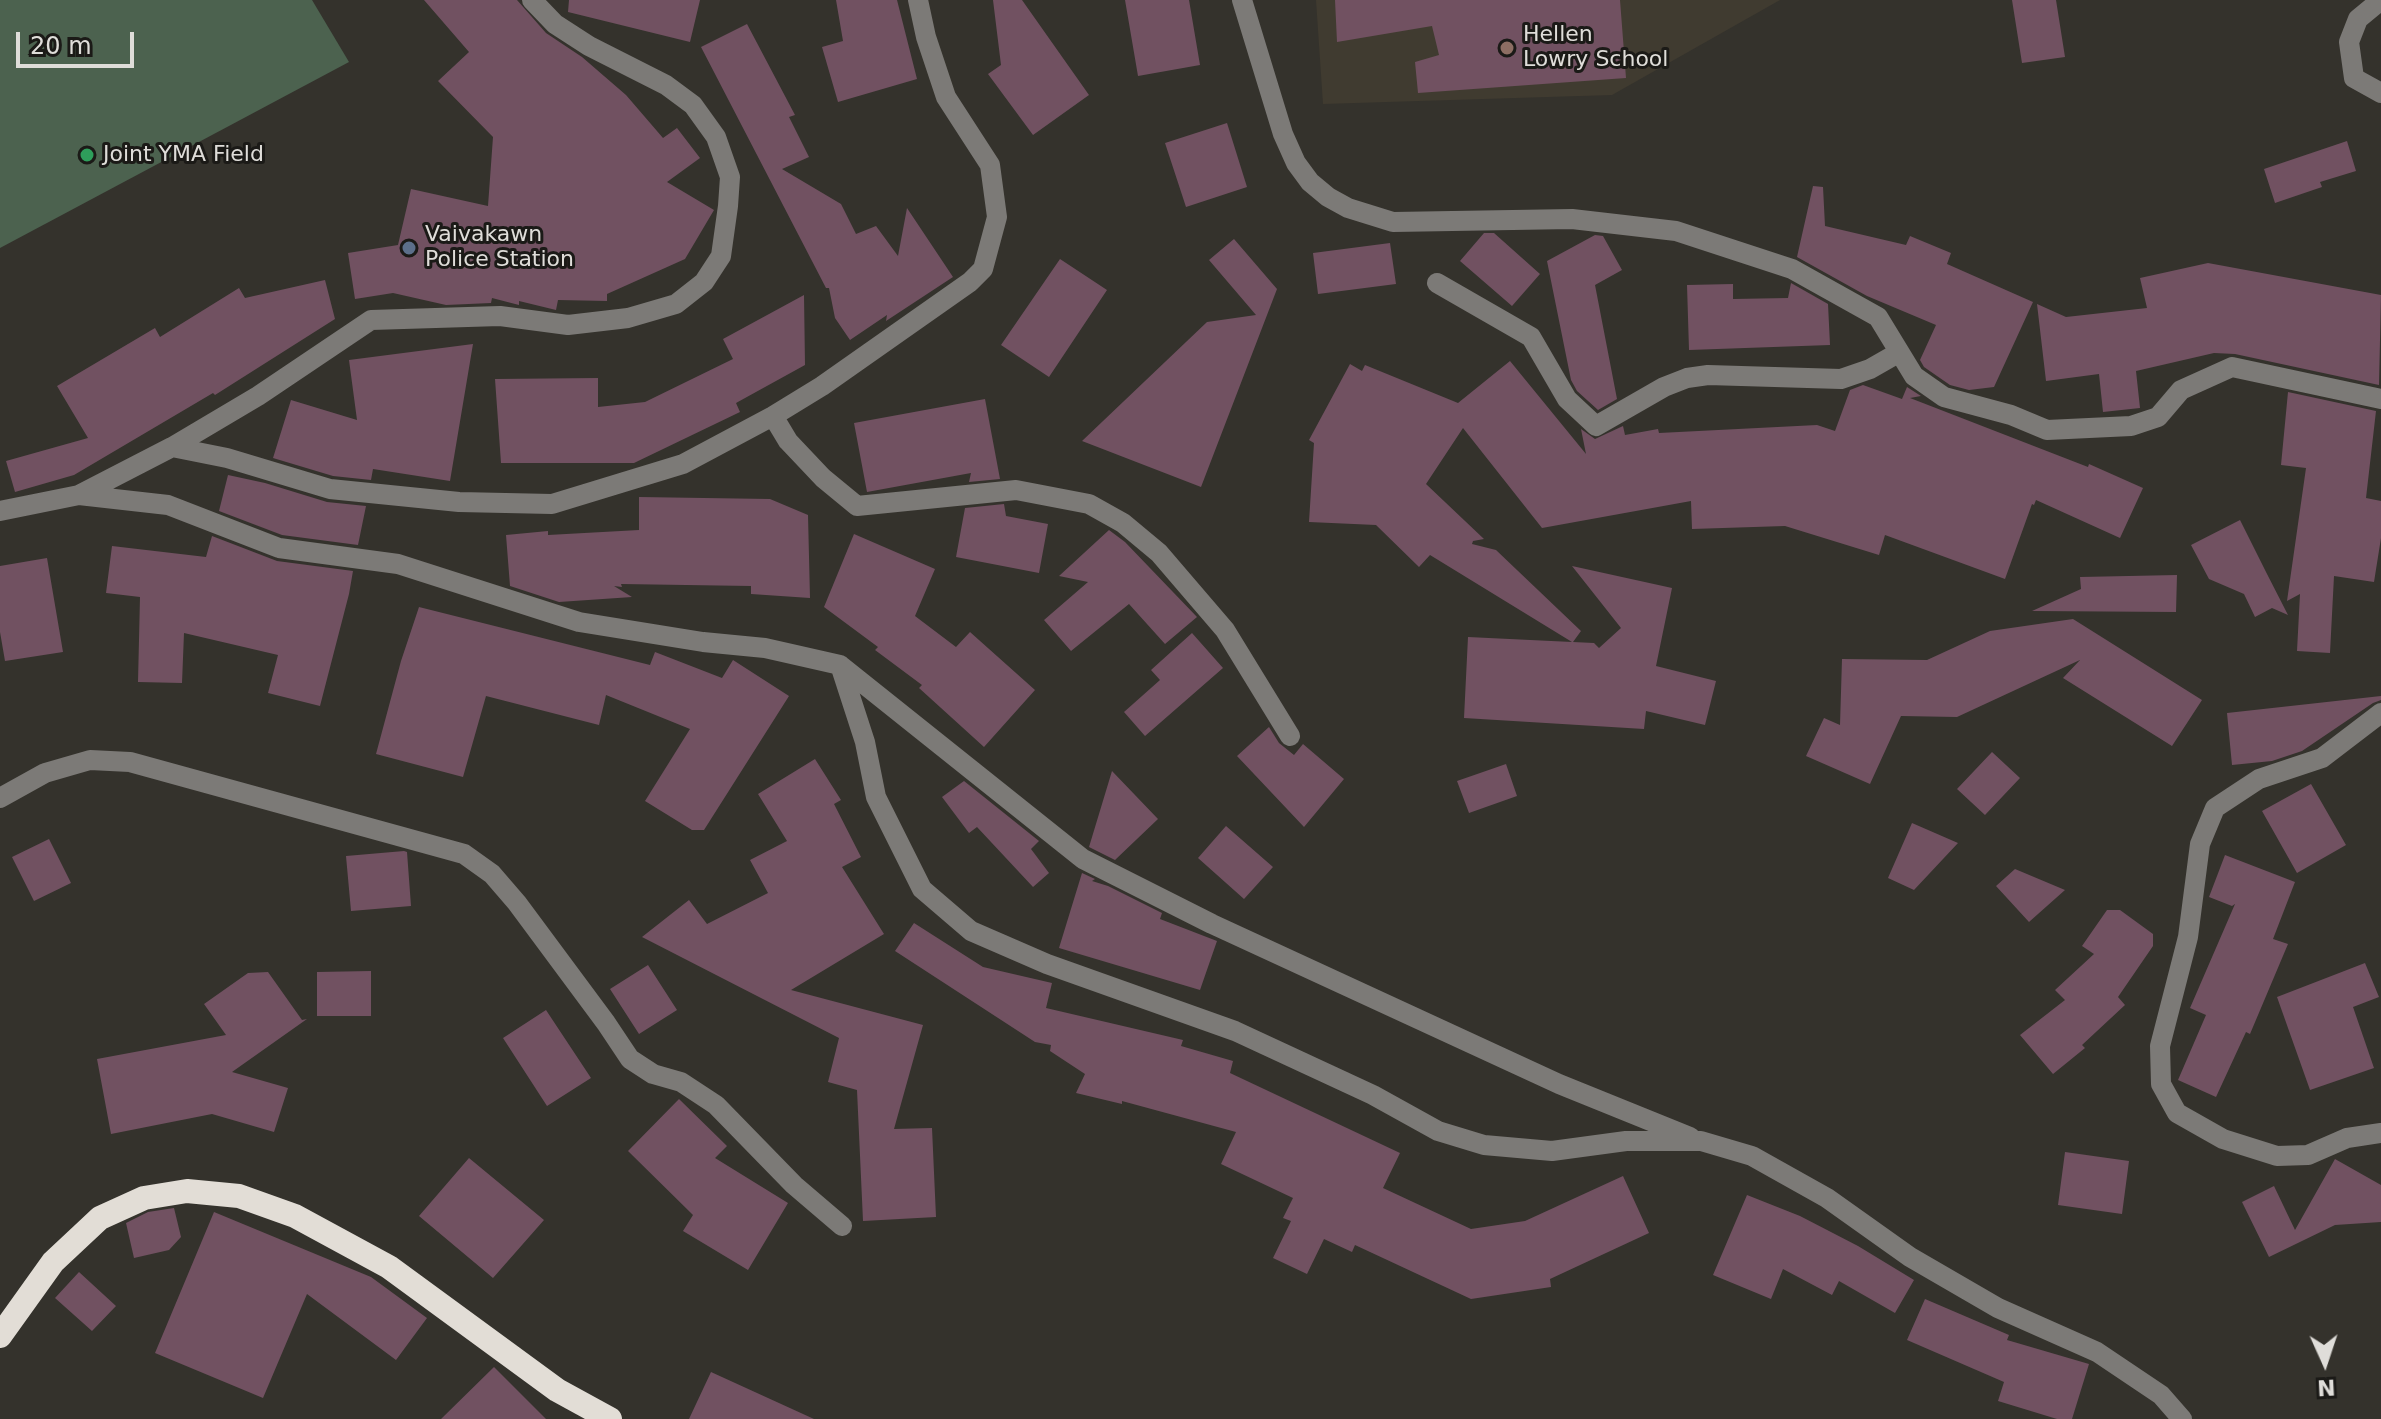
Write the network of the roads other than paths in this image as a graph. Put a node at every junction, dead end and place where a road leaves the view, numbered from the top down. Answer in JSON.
{"nodes":[{"id":1,"x":532,"y":0,"type":"edge"},
{"id":2,"x":918,"y":0,"type":"edge"},
{"id":3,"x":1242,"y":0,"type":"edge"},
{"id":4,"x":2381,"y":0,"type":"edge"},
{"id":5,"x":2381,"y":93,"type":"edge"},
{"id":6,"x":1437,"y":283,"type":"dead end"},
{"id":7,"x":1898,"y":353,"type":"junction"},
{"id":8,"x":2381,"y":399,"type":"edge"},
{"id":9,"x":773,"y":416,"type":"junction"},
{"id":10,"x":172,"y":447,"type":"junction"},
{"id":11,"x":79,"y":495,"type":"junction"},
{"id":12,"x":0,"y":511,"type":"edge"},
{"id":13,"x":840,"y":665,"type":"junction"},
{"id":14,"x":2381,"y":713,"type":"edge"},
{"id":15,"x":1290,"y":736,"type":"dead end"},
{"id":16,"x":0,"y":798,"type":"edge"},
{"id":17,"x":2381,"y":1133,"type":"edge"},
{"id":18,"x":1701,"y":1141,"type":"junction"},
{"id":19,"x":842,"y":1226,"type":"dead end"},
{"id":20,"x":0,"y":1336,"type":"edge"},
{"id":21,"x":610,"y":1419,"type":"edge"},
{"id":22,"x":2182,"y":1419,"type":"edge"}],
"edges":[{"from":1,"to":10,"type":"street"},
{"from":2,"to":9,"type":"street"},
{"from":3,"to":7,"type":"street"},
{"from":4,"to":5,"type":"street"},
{"from":6,"to":7,"type":"street"},
{"from":7,"to":8,"type":"street"},
{"from":9,"to":10,"type":"street"},
{"from":9,"to":15,"type":"street"},
{"from":10,"to":11,"type":"street"},
{"from":11,"to":12,"type":"street"},
{"from":11,"to":13,"type":"street"},
{"from":13,"to":18,"type":"street"},
{"from":13,"to":18,"type":"street"},
{"from":14,"to":17,"type":"street"},
{"from":16,"to":19,"type":"street"},
{"from":18,"to":22,"type":"street"},
{"from":20,"to":21,"type":"highway"}]}
